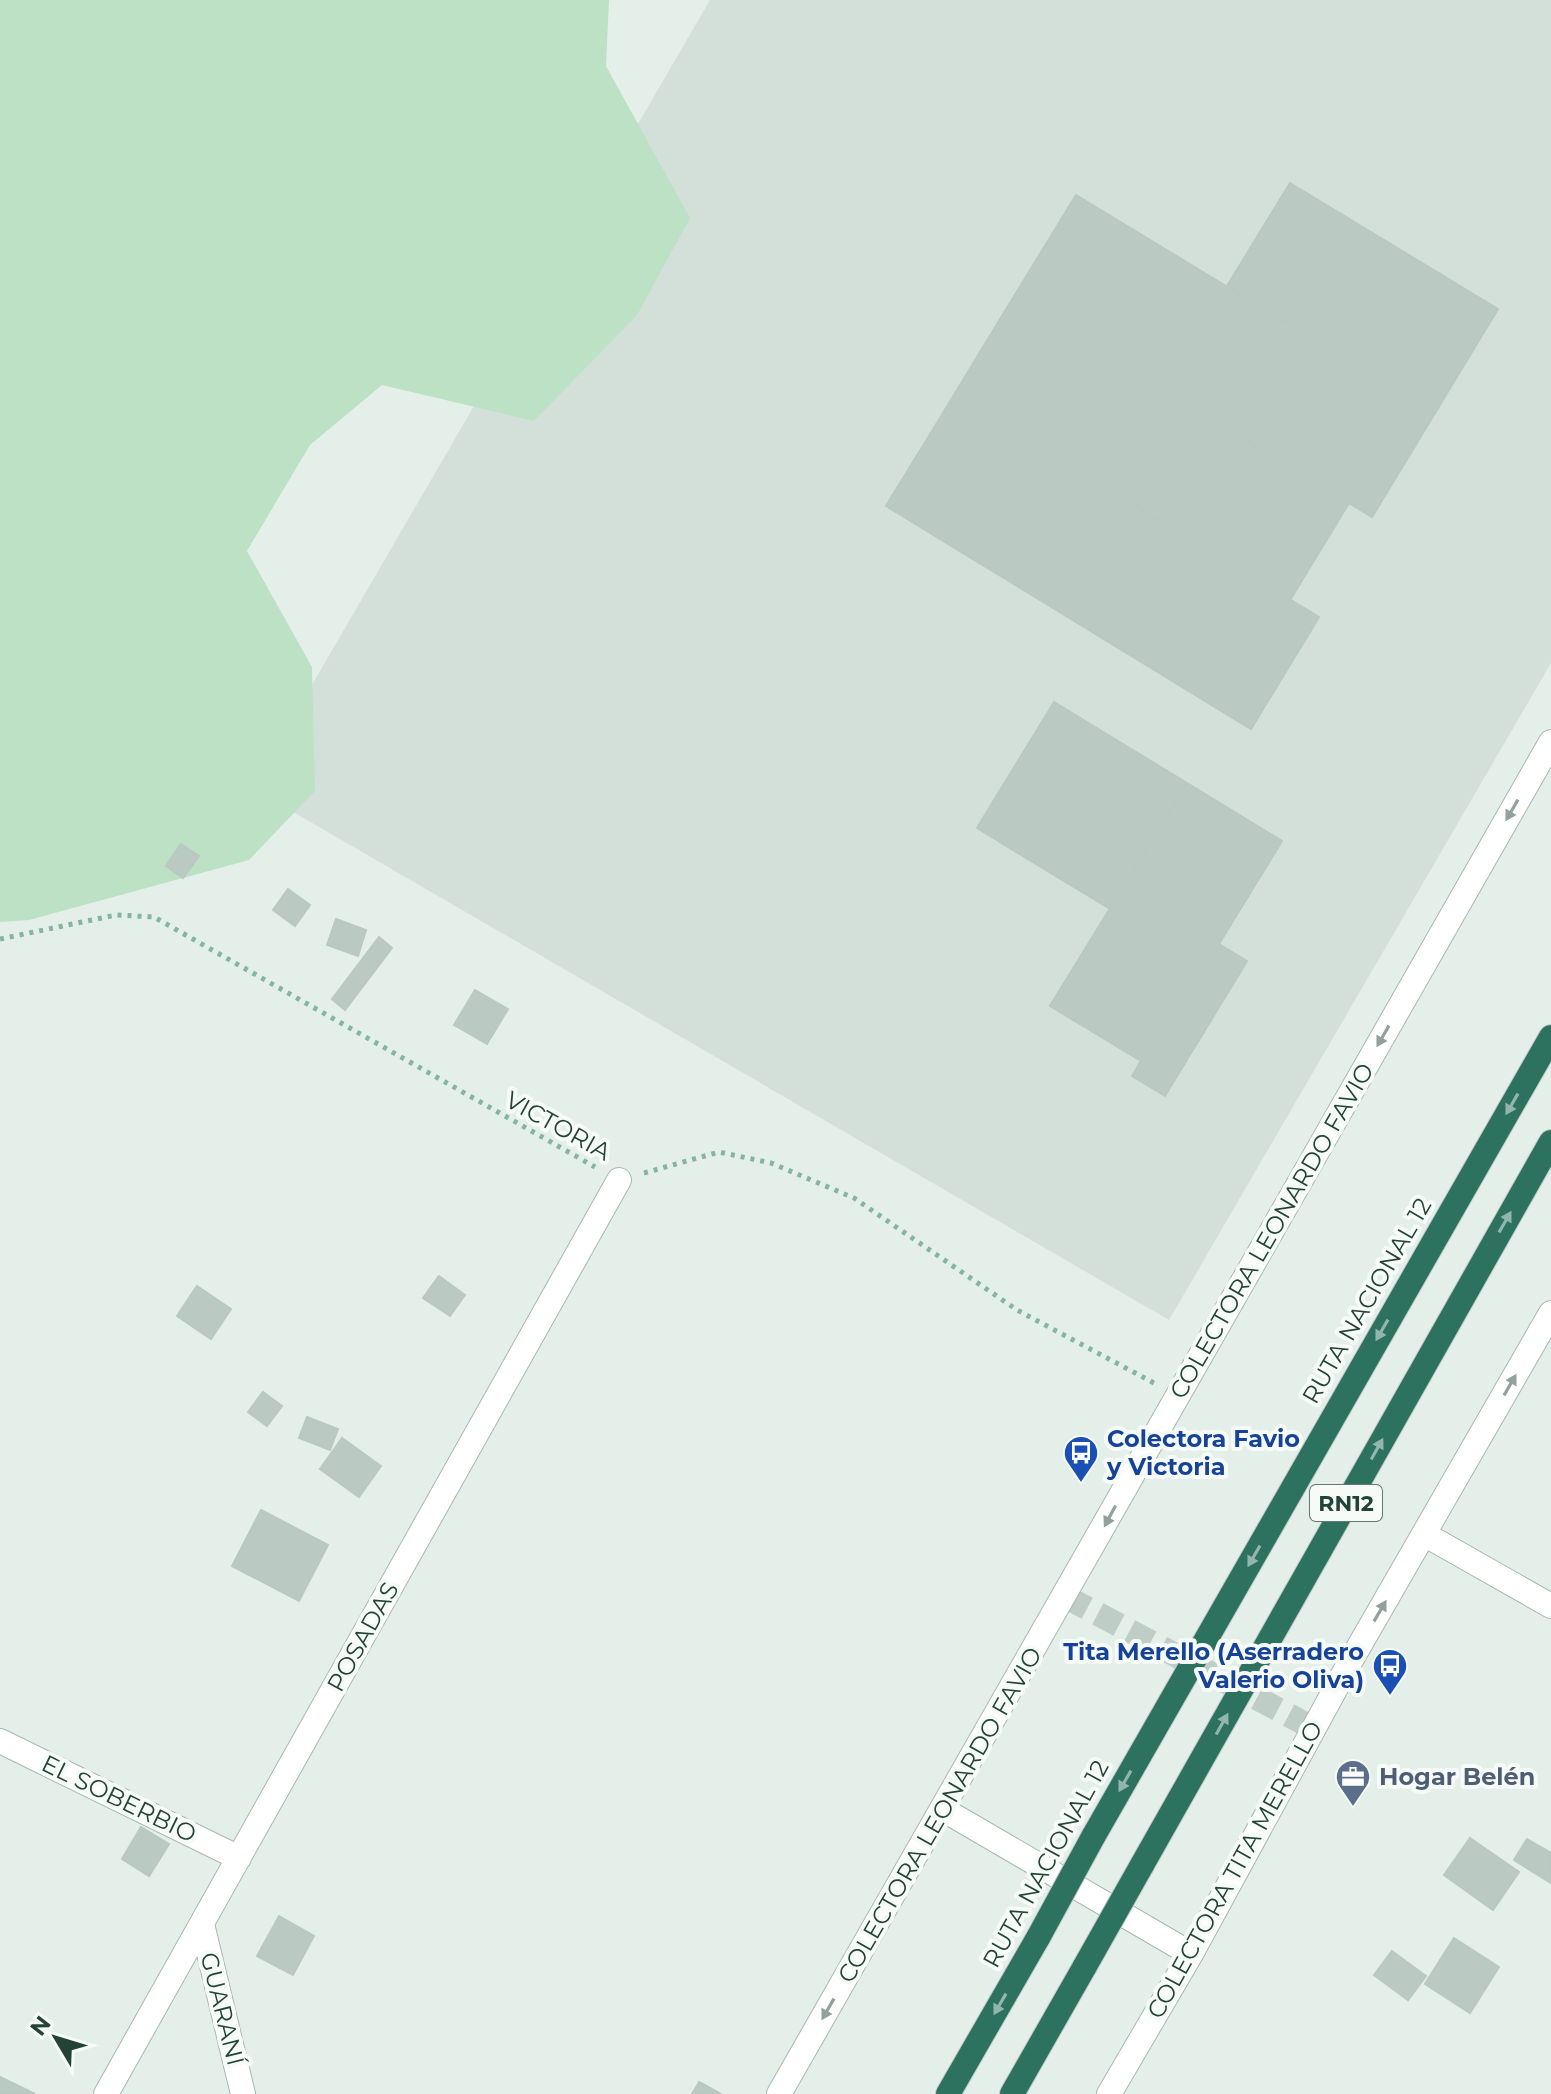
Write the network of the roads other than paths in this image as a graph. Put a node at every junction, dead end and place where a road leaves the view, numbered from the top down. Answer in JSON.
{"nodes":[{"id":1,"x":1551,"y":742,"type":"edge"},
{"id":2,"x":1551,"y":1037,"type":"edge"},
{"id":3,"x":1551,"y":1142,"type":"edge"},
{"id":4,"x":619,"y":1180,"type":"road end"},
{"id":5,"x":1551,"y":1313,"type":"edge"},
{"id":6,"x":1424,"y":1534,"type":"junction"},
{"id":7,"x":1551,"y":1606,"type":"edge"},
{"id":8,"x":0,"y":1741,"type":"edge"},
{"id":9,"x":944,"y":1810,"type":"junction"},
{"id":10,"x":239,"y":1858,"type":"junction"},
{"id":11,"x":202,"y":1924,"type":"junction"},
{"id":12,"x":1191,"y":1954,"type":"junction"},
{"id":13,"x":106,"y":2094,"type":"edge"},
{"id":14,"x":243,"y":2094,"type":"edge"},
{"id":15,"x":779,"y":2094,"type":"edge"},
{"id":16,"x":948,"y":2094,"type":"edge"},
{"id":17,"x":1012,"y":2094,"type":"edge"},
{"id":18,"x":1109,"y":2094,"type":"edge"}],
"edges":[{"from":1,"to":9,"type":"street","name":"COLECTORA LEONARDO FAVIO","one_way":true},
{"from":2,"to":16,"type":"highway","name":"RUTA NACIONAL 12","number":"RN12","one_way":true,"bridge":true},
{"from":17,"to":3,"type":"highway","number":"RN12","one_way":true,"bridge":true},
{"from":4,"to":10,"type":"street","name":"POSADAS"},
{"from":6,"to":5,"type":"street","name":"COLECTORA TITA MERELLO","one_way":true},
{"from":6,"to":7,"type":"street"},
{"from":12,"to":6,"type":"street","name":"COLECTORA TITA MERELLO","one_way":true},
{"from":8,"to":10,"type":"street","name":"EL SOBERBIO"},
{"from":9,"to":12,"type":"street"},
{"from":9,"to":15,"type":"street","name":"COLECTORA LEONARDO FAVIO","one_way":true},
{"from":10,"to":11,"type":"street","name":"POSADAS"},
{"from":11,"to":13,"type":"street","name":"POSADAS"},
{"from":11,"to":14,"type":"street","name":"GUARANÍ"},
{"from":12,"to":18,"type":"street","name":"COLECTORA TITA MERELLO"}]}
